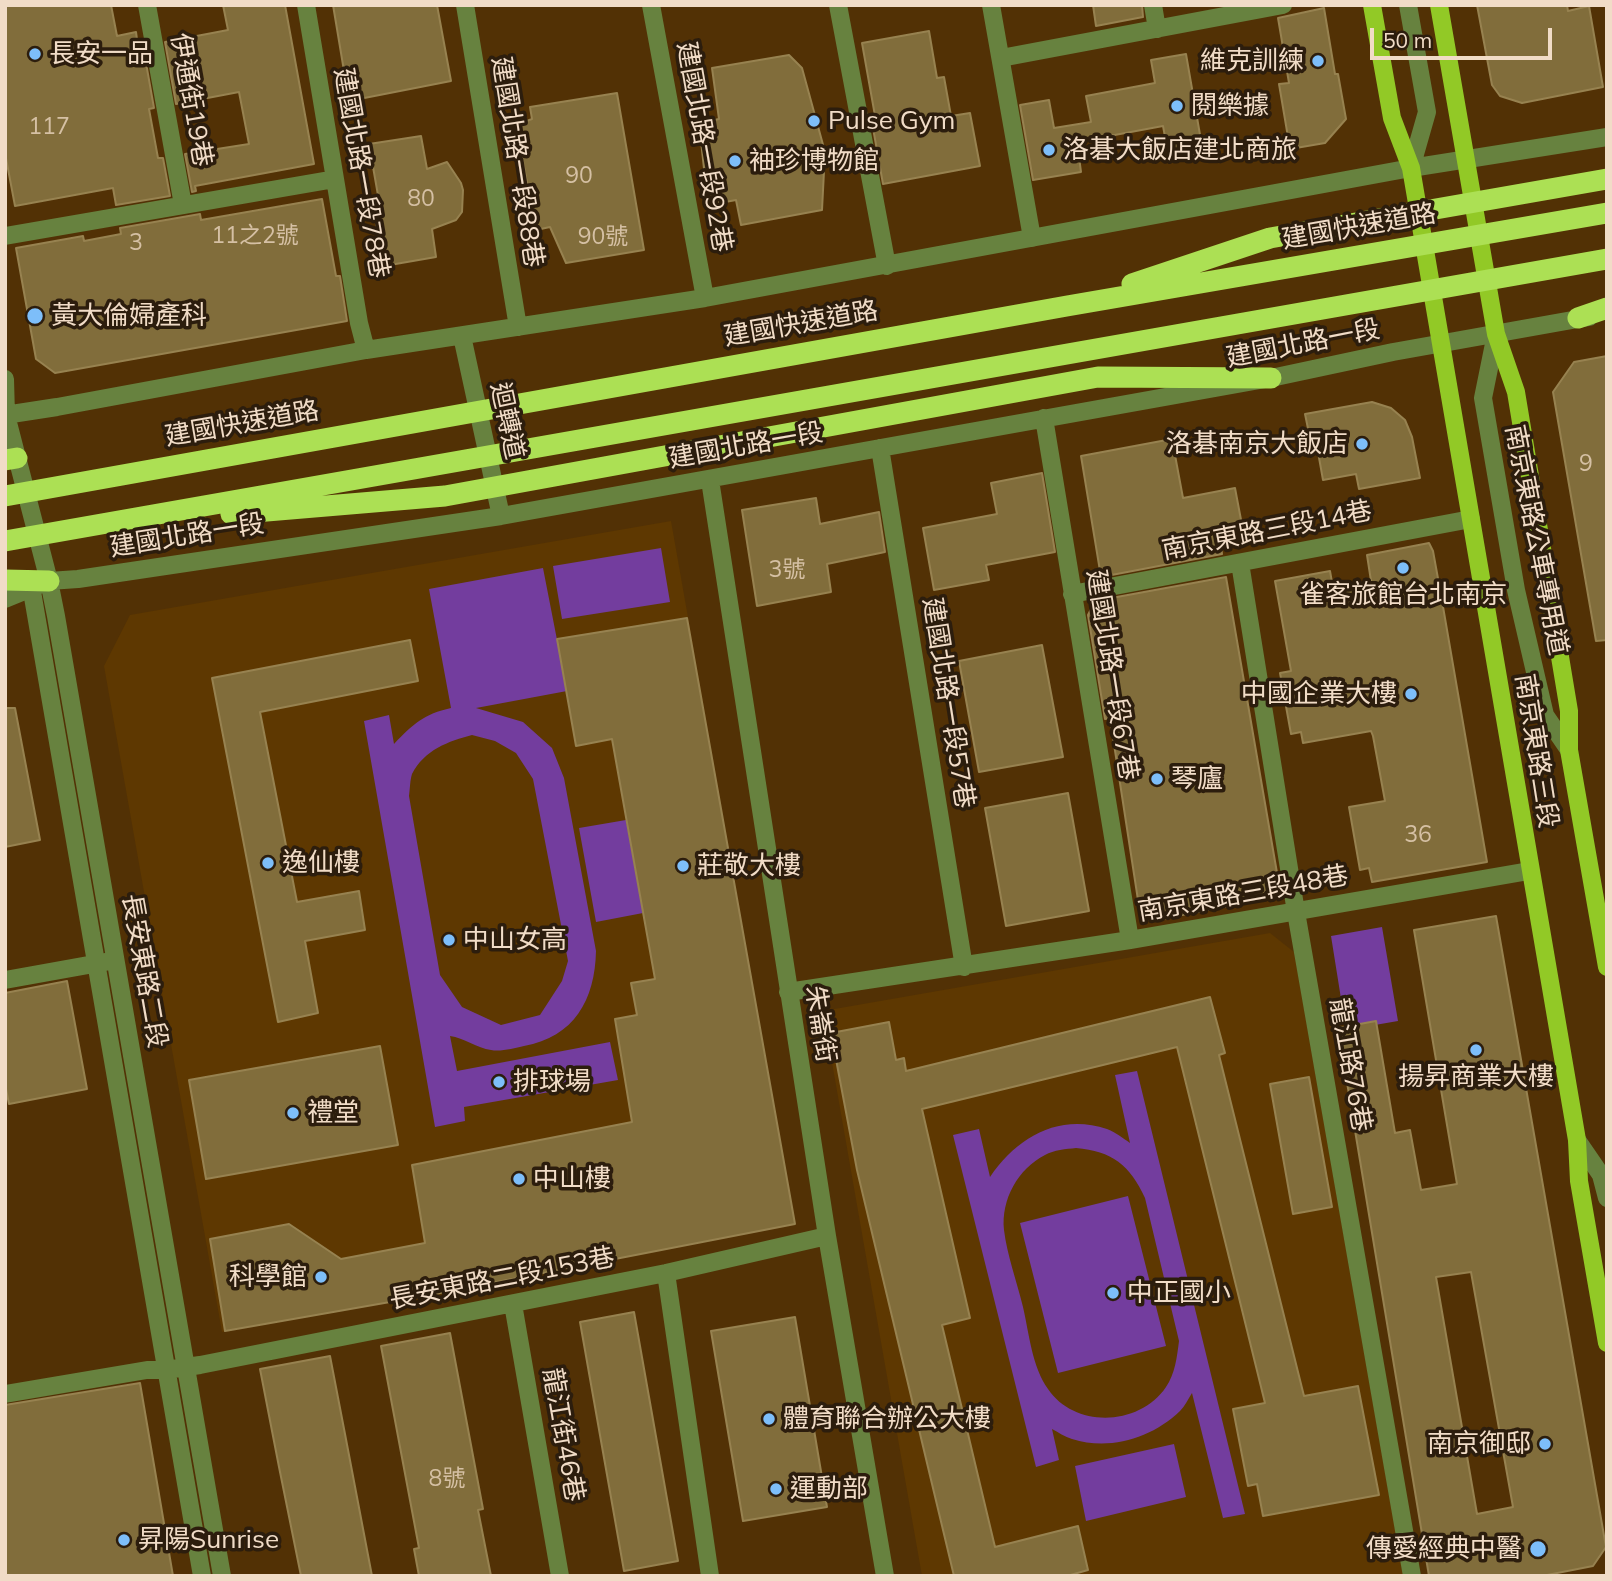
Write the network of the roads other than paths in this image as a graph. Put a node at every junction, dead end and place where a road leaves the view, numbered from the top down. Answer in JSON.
{"nodes":[{"id":1,"x":147,"y":5,"type":"edge"},
{"id":2,"x":306,"y":5,"type":"edge"},
{"id":3,"x":466,"y":5,"type":"edge"},
{"id":4,"x":651,"y":5,"type":"edge"},
{"id":5,"x":838,"y":5,"type":"edge"},
{"id":6,"x":991,"y":5,"type":"edge"},
{"id":7,"x":1153,"y":5,"type":"edge"},
{"id":8,"x":1283,"y":5,"type":"edge"},
{"id":9,"x":1372,"y":5,"type":"edge"},
{"id":10,"x":1408,"y":5,"type":"edge"},
{"id":11,"x":1439,"y":5,"type":"edge"},
{"id":12,"x":1157,"y":29,"type":"junction"},
{"id":13,"x":1001,"y":58,"type":"junction"},
{"id":14,"x":1607,"y":137,"type":"edge"},
{"id":15,"x":1467,"y":159,"type":"junction"},
{"id":16,"x":1411,"y":168,"type":"junction"},
{"id":17,"x":1607,"y":178,"type":"edge"},
{"id":18,"x":335,"y":179,"type":"junction"},
{"id":19,"x":183,"y":205,"type":"junction"},
{"id":20,"x":1607,"y":213,"type":"edge"},
{"id":21,"x":5,"y":236,"type":"edge"},
{"id":22,"x":1032,"y":238,"type":"junction"},
{"id":23,"x":1607,"y":259,"type":"edge"},
{"id":24,"x":887,"y":266,"type":"junction"},
{"id":25,"x":705,"y":298,"type":"junction"},
{"id":26,"x":1067,"y":306,"type":"junction"},
{"id":27,"x":1607,"y":309,"type":"edge"},
{"id":28,"x":1607,"y":314,"type":"edge"},
{"id":29,"x":1578,"y":318,"type":"junction"},
{"id":30,"x":518,"y":327,"type":"junction"},
{"id":31,"x":1496,"y":334,"type":"junction"},
{"id":32,"x":462,"y":336,"type":"junction"},
{"id":33,"x":1441,"y":343,"type":"junction"},
{"id":34,"x":366,"y":350,"type":"junction"},
{"id":35,"x":1271,"y":378,"type":"junction"},
{"id":36,"x":5,"y":379,"type":"edge"},
{"id":37,"x":6,"y":415,"type":"edge"},
{"id":38,"x":1044,"y":418,"type":"junction"},
{"id":39,"x":9,"y":437,"type":"edge"},
{"id":40,"x":880,"y":448,"type":"junction"},
{"id":41,"x":11,"y":459,"type":"edge"},
{"id":42,"x":710,"y":480,"type":"junction"},
{"id":43,"x":5,"y":496,"type":"edge"},
{"id":44,"x":501,"y":516,"type":"junction"},
{"id":45,"x":1471,"y":519,"type":"junction"},
{"id":46,"x":100,"y":524,"type":"junction"},
{"id":47,"x":5,"y":541,"type":"edge"},
{"id":48,"x":1240,"y":563,"type":"junction"},
{"id":49,"x":5,"y":580,"type":"edge"},
{"id":50,"x":35,"y":583,"type":"junction"},
{"id":51,"x":5,"y":587,"type":"edge"},
{"id":52,"x":1072,"y":594,"type":"junction"},
{"id":53,"x":5,"y":599,"type":"edge"},
{"id":54,"x":1569,"y":750,"type":"junction"},
{"id":55,"x":1530,"y":871,"type":"junction"},
{"id":56,"x":1296,"y":912,"type":"junction"},
{"id":57,"x":1130,"y":940,"type":"junction"},
{"id":58,"x":116,"y":961,"type":"junction"},
{"id":59,"x":96,"y":963,"type":"junction"},
{"id":60,"x":964,"y":967,"type":"junction"},
{"id":61,"x":1607,"y":967,"type":"edge"},
{"id":62,"x":5,"y":980,"type":"edge"},
{"id":63,"x":788,"y":992,"type":"junction"},
{"id":64,"x":1577,"y":1140,"type":"junction"},
{"id":65,"x":1607,"y":1198,"type":"edge"},
{"id":66,"x":827,"y":1236,"type":"junction"},
{"id":67,"x":666,"y":1273,"type":"junction"},
{"id":68,"x":513,"y":1304,"type":"junction"},
{"id":69,"x":1607,"y":1343,"type":"edge"},
{"id":70,"x":186,"y":1365,"type":"junction"},
{"id":71,"x":166,"y":1370,"type":"junction"},
{"id":72,"x":5,"y":1394,"type":"edge"},
{"id":73,"x":202,"y":1576,"type":"edge"},
{"id":74,"x":222,"y":1576,"type":"edge"},
{"id":75,"x":560,"y":1576,"type":"edge"},
{"id":76,"x":710,"y":1576,"type":"edge"},
{"id":77,"x":885,"y":1576,"type":"edge"},
{"id":78,"x":1412,"y":1576,"type":"edge"}],
"edges":[{"from":1,"to":19,"type":"street","name":"伊通街19巷"},
{"from":2,"to":18,"type":"street","name":"建國北路一段78巷"},
{"from":3,"to":30,"type":"street","name":"建國北路一段88巷"},
{"from":4,"to":25,"type":"street","name":"建國北路一段92巷"},
{"from":5,"to":24,"type":"street"},
{"from":6,"to":13,"type":"street"},
{"from":7,"to":12,"type":"street"},
{"from":8,"to":12,"type":"street"},
{"from":9,"to":16,"type":"main road","name":"南京東路三段"},
{"from":10,"to":16,"type":"street"},
{"from":11,"to":15,"type":"main road","name":"南京東路三段"},
{"from":12,"to":13,"type":"street"},
{"from":13,"to":22,"type":"street"},
{"from":14,"to":15,"type":"street"},
{"from":15,"to":16,"type":"street"},
{"from":15,"to":31,"type":"main road","name":"南京東路三段"},
{"from":16,"to":22,"type":"street"},
{"from":16,"to":33,"type":"main road","name":"南京東路三段"},
{"from":17,"to":26,"type":"highway"},
{"from":18,"to":19,"type":"street"},
{"from":18,"to":34,"type":"street","name":"建國北路一段78巷"},
{"from":19,"to":21,"type":"street"},
{"from":20,"to":26,"type":"highway","name":"建國快速道路"},
{"from":22,"to":24,"type":"street"},
{"from":23,"to":46,"type":"highway"},
{"from":24,"to":25,"type":"street"},
{"from":25,"to":30,"type":"street"},
{"from":26,"to":43,"type":"highway","name":"建國快速道路"},
{"from":27,"to":29,"type":"highway"},
{"from":28,"to":29,"type":"street","name":"建國北路一段"},
{"from":29,"to":31,"type":"street","name":"建國北路一段"},
{"from":30,"to":32,"type":"street"},
{"from":31,"to":33,"type":"street","name":"建國北路一段"},
{"from":31,"to":54,"type":"main road","name":"南京東路三段"},
{"from":31,"to":54,"type":"street","name":"南京東路公車專用道"},
{"from":32,"to":34,"type":"street"},
{"from":32,"to":44,"type":"street","name":"迴轉道"},
{"from":33,"to":35,"type":"street","name":"建國北路一段"},
{"from":33,"to":45,"type":"main road","name":"南京東路三段"},
{"from":34,"to":37,"type":"street"},
{"from":35,"to":38,"type":"street","name":"建國北路一段"},
{"from":35,"to":46,"type":"highway"},
{"from":36,"to":37,"type":"street","name":"長安東路二段"},
{"from":37,"to":39,"type":"street","name":"長安東路二段"},
{"from":38,"to":40,"type":"street","name":"建國北路一段"},
{"from":38,"to":52,"type":"street","name":"建國北路一段67巷"},
{"from":39,"to":41,"type":"street","name":"長安東路二段"},
{"from":40,"to":42,"type":"street","name":"建國北路一段"},
{"from":40,"to":60,"type":"street","name":"建國北路一段57巷"},
{"from":41,"to":50,"type":"street","name":"長安東路二段"},
{"from":42,"to":44,"type":"street","name":"建國北路一段"},
{"from":42,"to":63,"type":"street","name":"朱崙街"},
{"from":44,"to":50,"type":"street","name":"建國北路一段"},
{"from":45,"to":48,"type":"street","name":"南京東路三段14巷"},
{"from":45,"to":55,"type":"main road","name":"南京東路三段"},
{"from":46,"to":47,"type":"highway"},
{"from":48,"to":52,"type":"street","name":"南京東路三段14巷"},
{"from":48,"to":56,"type":"street","name":"龍江路76巷"},
{"from":49,"to":50,"type":"highway"},
{"from":50,"to":51,"type":"street"},
{"from":50,"to":53,"type":"street","name":"建國北路一段"},
{"from":50,"to":58,"type":"street","name":"長安東路二段"},
{"from":50,"to":59,"type":"street","name":"長安東路二段"},
{"from":52,"to":57,"type":"street","name":"建國北路一段67巷"},
{"from":54,"to":61,"type":"main road","name":"南京東路三段"},
{"from":55,"to":56,"type":"street","name":"南京東路三段48巷"},
{"from":55,"to":64,"type":"main road","name":"南京東路三段"},
{"from":56,"to":57,"type":"street","name":"南京東路三段48巷"},
{"from":56,"to":78,"type":"street","name":"龍江路76巷"},
{"from":57,"to":60,"type":"street","name":"南京東路三段48巷"},
{"from":58,"to":59,"type":"street"},
{"from":58,"to":70,"type":"street","name":"長安東路二段"},
{"from":59,"to":62,"type":"street"},
{"from":59,"to":71,"type":"street","name":"長安東路二段"},
{"from":60,"to":63,"type":"street","name":"南京東路三段48巷"},
{"from":63,"to":66,"type":"street","name":"朱崙街"},
{"from":64,"to":65,"type":"street"},
{"from":64,"to":69,"type":"main road","name":"南京東路三段"},
{"from":66,"to":67,"type":"street","name":"長安東路二段153巷"},
{"from":66,"to":77,"type":"street","name":"朱崙街"},
{"from":67,"to":68,"type":"street","name":"長安東路二段153巷"},
{"from":67,"to":76,"type":"street"},
{"from":68,"to":70,"type":"street","name":"長安東路二段153巷"},
{"from":68,"to":75,"type":"street","name":"龍江街46巷"},
{"from":70,"to":71,"type":"street","name":"長安東路二段153巷"},
{"from":70,"to":74,"type":"street","name":"長安東路二段"},
{"from":71,"to":72,"type":"street","name":"長安東路二段153巷"},
{"from":71,"to":73,"type":"street","name":"長安東路二段"}]}
